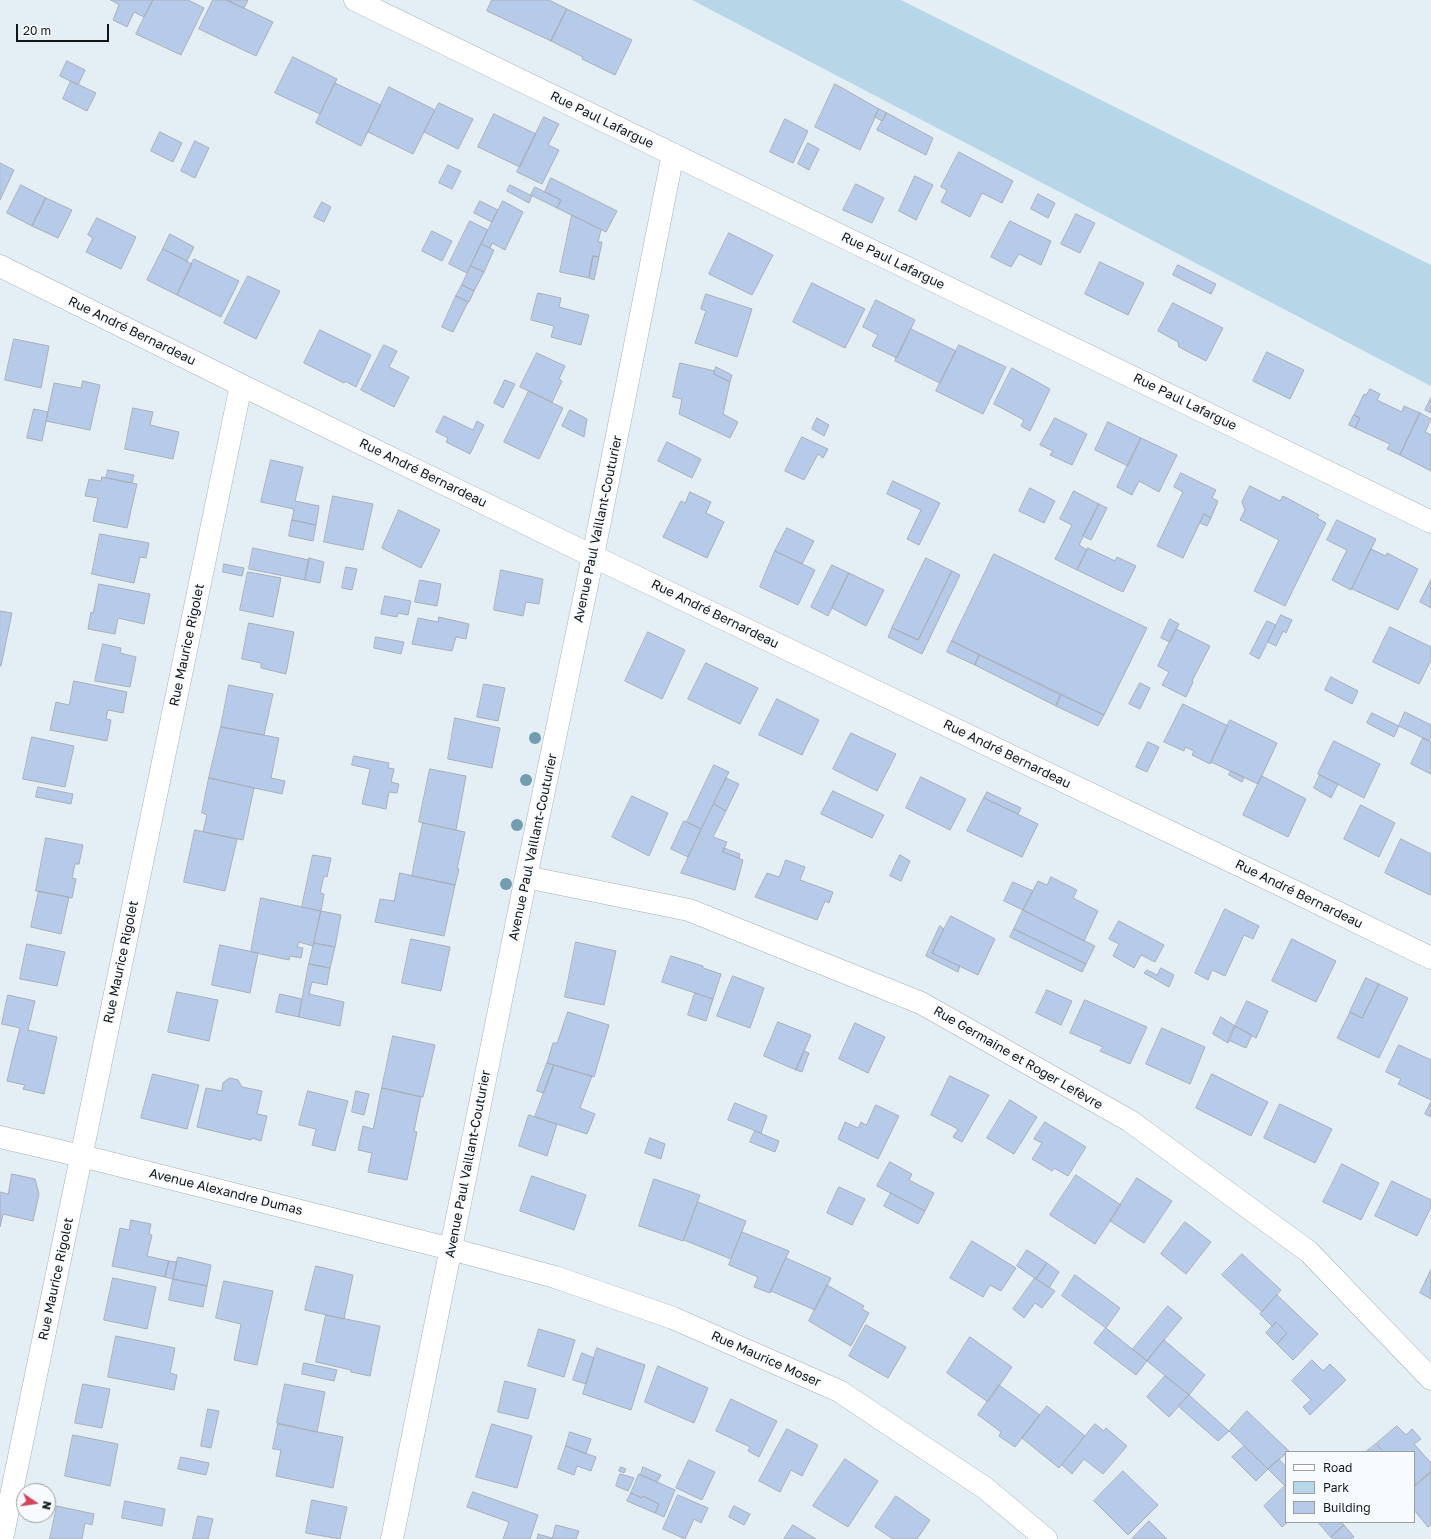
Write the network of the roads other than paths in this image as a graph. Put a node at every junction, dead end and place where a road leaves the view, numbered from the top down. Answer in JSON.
{"nodes":[{"id":1,"x":355,"y":0,"type":"edge"},
{"id":2,"x":673,"y":154,"type":"junction"},
{"id":3,"x":0,"y":266,"type":"edge"},
{"id":4,"x":241,"y":385,"type":"junction"},
{"id":5,"x":1431,"y":522,"type":"edge"},
{"id":6,"x":593,"y":556,"type":"junction"},
{"id":7,"x":526,"y":877,"type":"junction"},
{"id":8,"x":1431,"y":958,"type":"edge"},
{"id":9,"x":0,"y":1137,"type":"edge"},
{"id":10,"x":81,"y":1156,"type":"junction"},
{"id":11,"x":451,"y":1250,"type":"junction"},
{"id":12,"x":1431,"y":1379,"type":"edge"},
{"id":13,"x":2,"y":1539,"type":"edge"},
{"id":14,"x":392,"y":1539,"type":"edge"},
{"id":15,"x":1046,"y":1539,"type":"edge"}],
"edges":[{"from":1,"to":2,"type":"street","name":"Rue Paul Lafargue"},
{"from":2,"to":5,"type":"street","name":"Rue Paul Lafargue"},
{"from":2,"to":6,"type":"street","name":"Avenue Paul Vaillant-Couturier"},
{"from":3,"to":4,"type":"street","name":"Rue André Bernardeau"},
{"from":4,"to":6,"type":"street","name":"Rue André Bernardeau"},
{"from":4,"to":10,"type":"street","name":"Rue Maurice Rigolet"},
{"from":6,"to":7,"type":"street","name":"Avenue Paul Vaillant-Couturier"},
{"from":6,"to":8,"type":"street","name":"Rue André Bernardeau"},
{"from":7,"to":11,"type":"street","name":"Avenue Paul Vaillant-Couturier"},
{"from":7,"to":12,"type":"street","name":"Rue Germaine et Roger Lefèvre"},
{"from":9,"to":10,"type":"street","name":"Avenue Alexandre Dumas"},
{"from":10,"to":11,"type":"street","name":"Avenue Alexandre Dumas"},
{"from":10,"to":13,"type":"street","name":"Rue Maurice Rigolet"},
{"from":11,"to":14,"type":"street","name":"Avenue Paul Vaillant-Couturier"},
{"from":11,"to":15,"type":"street","name":"Rue Maurice Moser"}]}
